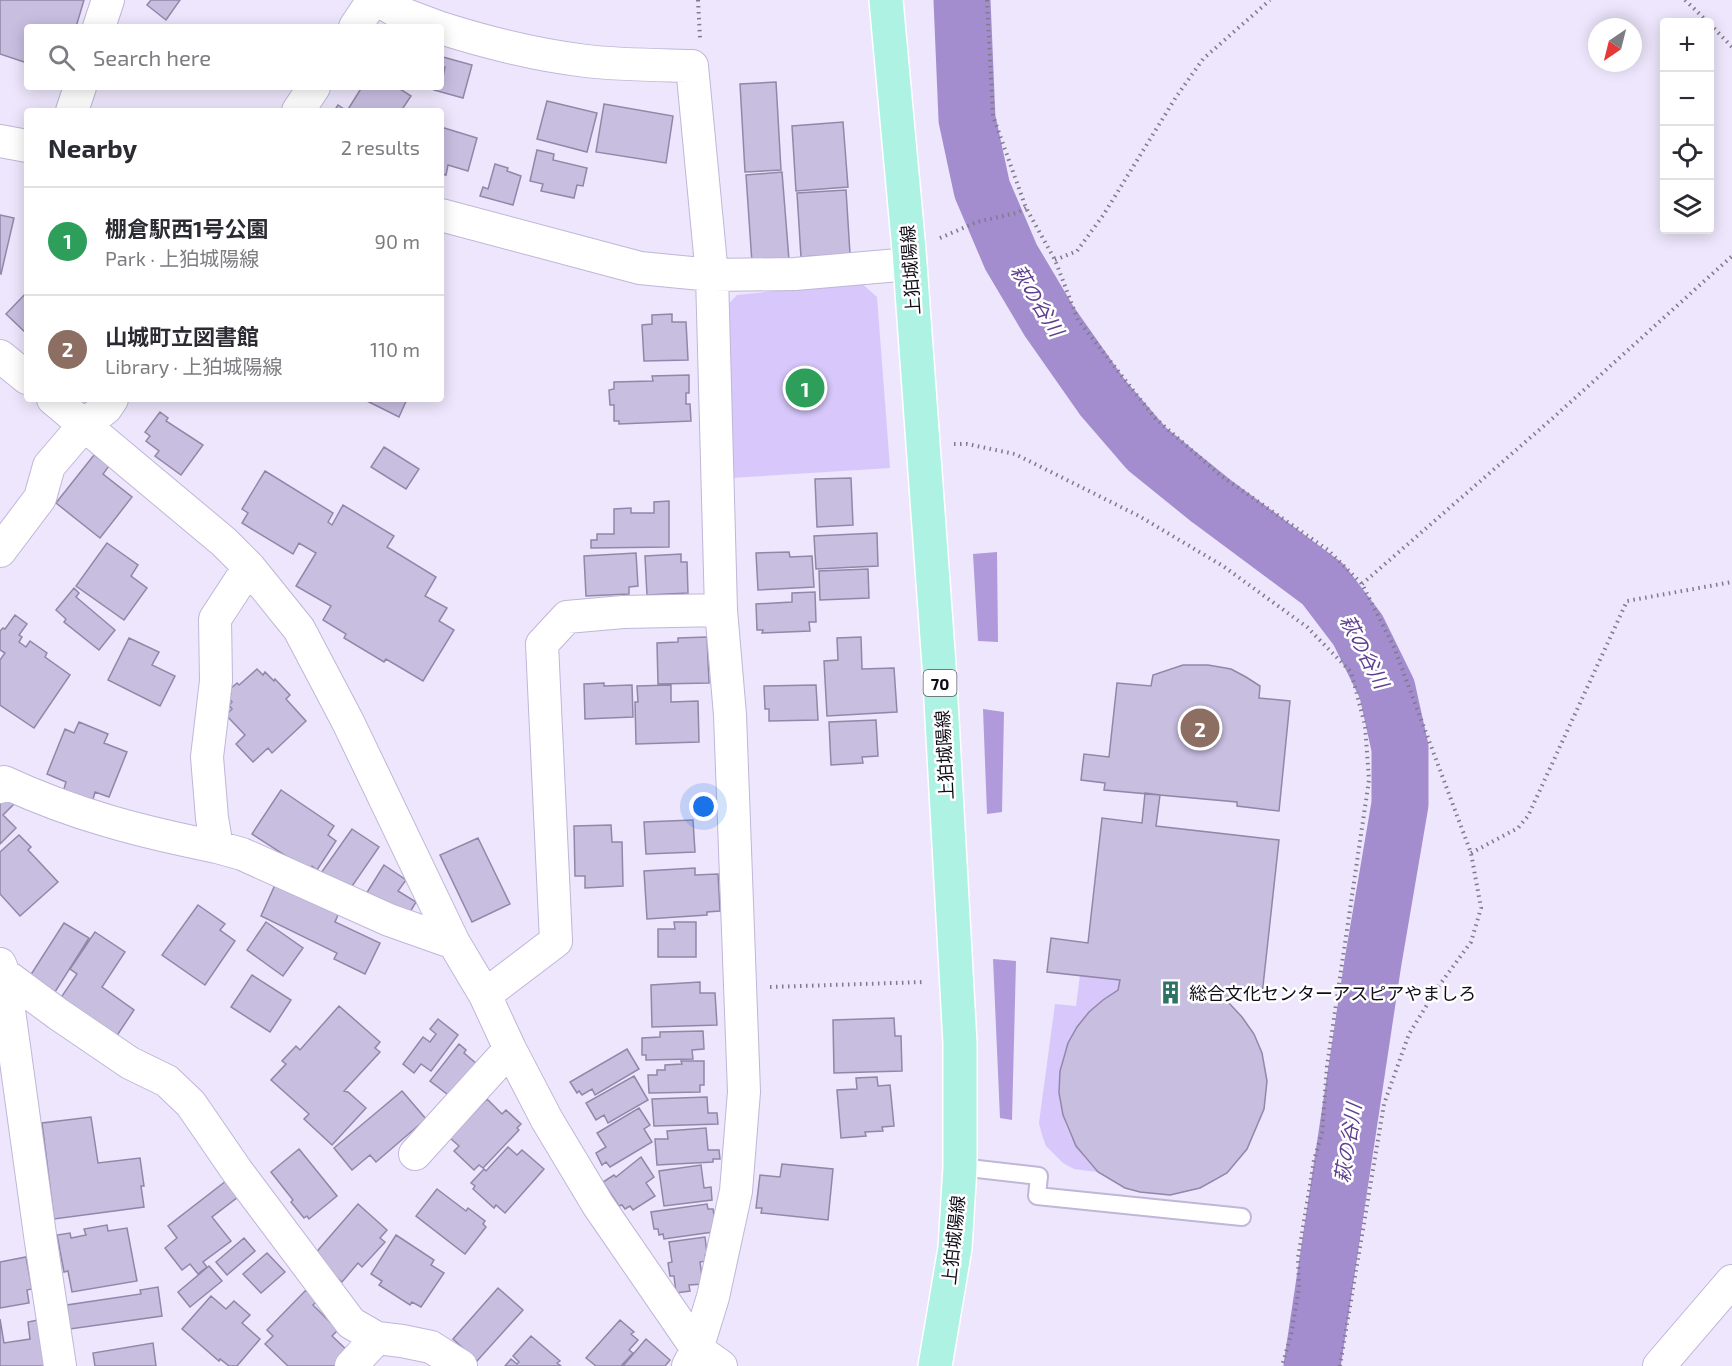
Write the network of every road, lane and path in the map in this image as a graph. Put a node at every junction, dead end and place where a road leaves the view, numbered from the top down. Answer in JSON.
{"nodes":[{"id":1,"x":108,"y":0,"type":"edge"},
{"id":2,"x":373,"y":0,"type":"edge"},
{"id":3,"x":378,"y":0,"type":"edge"},
{"id":4,"x":886,"y":0,"type":"edge"},
{"id":5,"x":987,"y":0,"type":"edge"},
{"id":6,"x":1270,"y":0,"type":"edge"},
{"id":7,"x":1685,"y":0,"type":"edge"},
{"id":8,"x":1704,"y":18,"type":"edge"},
{"id":9,"x":100,"y":24,"type":"edge"},
{"id":10,"x":356,"y":24,"type":"edge"},
{"id":11,"x":432,"y":24,"type":"edge"},
{"id":12,"x":444,"y":28,"type":"edge"},
{"id":13,"x":1714,"y":28,"type":"edge"},
{"id":14,"x":1732,"y":47,"type":"edge"},
{"id":15,"x":79,"y":90,"type":"edge"},
{"id":16,"x":312,"y":90,"type":"edge"},
{"id":17,"x":73,"y":108,"type":"edge"},
{"id":18,"x":300,"y":108,"type":"edge"},
{"id":19,"x":0,"y":141,"type":"edge"},
{"id":20,"x":24,"y":146,"type":"edge"},
{"id":21,"x":1026,"y":208,"type":"junction"},
{"id":22,"x":444,"y":216,"type":"edge"},
{"id":23,"x":976,"y":222,"type":"dead end"},
{"id":24,"x":1732,"y":256,"type":"edge"},
{"id":25,"x":1055,"y":260,"type":"junction"},
{"id":26,"x":910,"y":264,"type":"junction"},
{"id":27,"x":712,"y":274,"type":"junction"},
{"id":28,"x":0,"y":356,"type":"edge"},
{"id":29,"x":24,"y":376,"type":"edge"},
{"id":30,"x":57,"y":402,"type":"edge"},
{"id":31,"x":110,"y":402,"type":"edge"},
{"id":32,"x":84,"y":425,"type":"junction"},
{"id":33,"x":923,"y":445,"type":"junction"},
{"id":34,"x":0,"y":551,"type":"edge"},
{"id":35,"x":249,"y":567,"type":"junction"},
{"id":36,"x":1732,"y":582,"type":"edge"},
{"id":37,"x":1362,"y":584,"type":"junction"},
{"id":38,"x":721,"y":610,"type":"junction"},
{"id":39,"x":0,"y":787,"type":"edge"},
{"id":40,"x":218,"y":847,"type":"junction"},
{"id":41,"x":1471,"y":853,"type":"junction"},
{"id":42,"x":454,"y":943,"type":"junction"},
{"id":43,"x":2,"y":969,"type":"edge"},
{"id":44,"x":928,"y":982,"type":"dead end"},
{"id":45,"x":740,"y":988,"type":"junction"},
{"id":46,"x":485,"y":994,"type":"junction"},
{"id":47,"x":510,"y":1049,"type":"junction"},
{"id":48,"x":415,"y":1154,"type":"dead end"},
{"id":49,"x":960,"y":1167,"type":"junction"},
{"id":50,"x":1242,"y":1217,"type":"dead end"},
{"id":51,"x":1732,"y":1281,"type":"edge"},
{"id":52,"x":377,"y":1338,"type":"junction"},
{"id":53,"x":702,"y":1360,"type":"edge"},
{"id":54,"x":60,"y":1366,"type":"edge"},
{"id":55,"x":351,"y":1366,"type":"edge"},
{"id":56,"x":461,"y":1366,"type":"edge"},
{"id":57,"x":935,"y":1366,"type":"edge"},
{"id":58,"x":1282,"y":1366,"type":"edge"},
{"id":59,"x":1340,"y":1366,"type":"edge"},
{"id":60,"x":1659,"y":1366,"type":"edge"}],
"edges":[{"from":1,"to":9,"type":"street"},
{"from":2,"to":10,"type":"street"},
{"from":3,"to":11,"type":"street"},
{"from":4,"to":26,"type":"main road","name":"上狛城陽線","number":"70"},
{"from":5,"to":21,"type":"path"},
{"from":6,"to":25,"type":"path"},
{"from":7,"to":8,"type":"path"},
{"from":12,"to":27,"type":"street"},
{"from":13,"to":14,"type":"path"},
{"from":15,"to":17,"type":"street"},
{"from":16,"to":18,"type":"street"},
{"from":19,"to":20,"type":"street"},
{"from":21,"to":23,"type":"path"},
{"from":21,"to":25,"type":"path"},
{"from":22,"to":27,"type":"street"},
{"from":24,"to":37,"type":"path"},
{"from":25,"to":37,"type":"path"},
{"from":26,"to":27,"type":"street"},
{"from":26,"to":33,"type":"main road","name":"上狛城陽線","number":"70"},
{"from":27,"to":38,"type":"street"},
{"from":28,"to":29,"type":"street"},
{"from":30,"to":32,"type":"street"},
{"from":31,"to":32,"type":"street"},
{"from":32,"to":34,"type":"street"},
{"from":32,"to":35,"type":"street"},
{"from":33,"to":49,"type":"main road","name":"上狛城陽線","number":"70"},
{"from":33,"to":58,"type":"path"},
{"from":35,"to":40,"type":"street"},
{"from":35,"to":42,"type":"street"},
{"from":36,"to":41,"type":"path"},
{"from":37,"to":41,"type":"path"},
{"from":38,"to":45,"type":"street"},
{"from":38,"to":46,"type":"street"},
{"from":39,"to":40,"type":"street"},
{"from":40,"to":42,"type":"street"},
{"from":41,"to":59,"type":"path"},
{"from":42,"to":46,"type":"street"},
{"from":43,"to":52,"type":"street"},
{"from":43,"to":54,"type":"street"},
{"from":44,"to":45,"type":"path"},
{"from":45,"to":53,"type":"street"},
{"from":46,"to":47,"type":"street"},
{"from":47,"to":48,"type":"street"},
{"from":47,"to":53,"type":"street"},
{"from":49,"to":50,"type":"lane"},
{"from":49,"to":57,"type":"main road","name":"上狛城陽線","number":"70"},
{"from":51,"to":60,"type":"street"},
{"from":52,"to":55,"type":"street"},
{"from":52,"to":56,"type":"street"}]}
